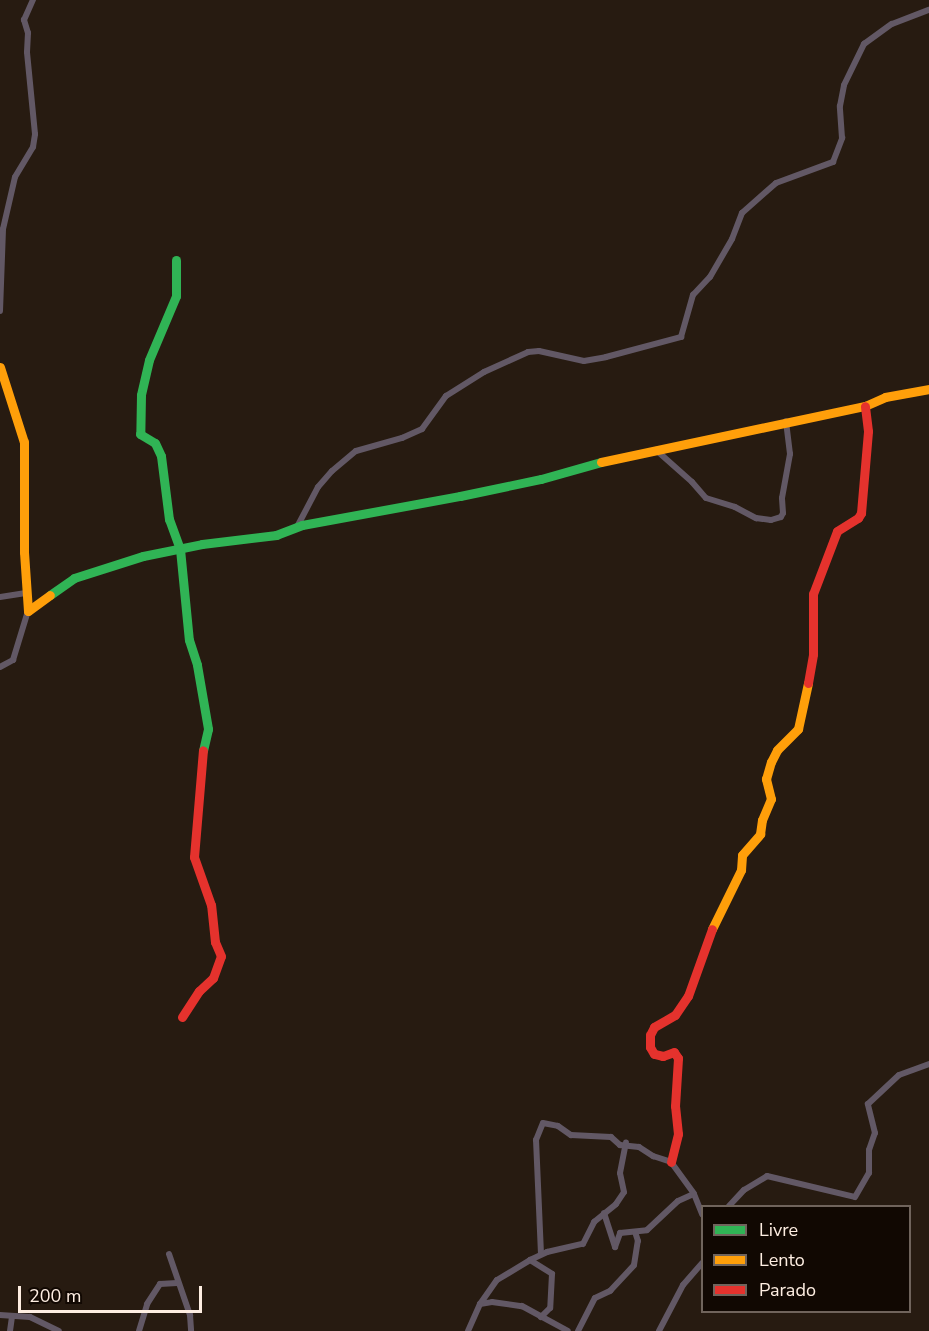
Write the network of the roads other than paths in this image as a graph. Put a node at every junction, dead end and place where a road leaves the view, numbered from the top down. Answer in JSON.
{"nodes":[{"id":1,"x":33,"y":0,"type":"edge"},
{"id":2,"x":929,"y":10,"type":"edge"},
{"id":3,"x":176,"y":260,"type":"dead end"},
{"id":4,"x":0,"y":310,"type":"edge"},
{"id":5,"x":0,"y":367,"type":"edge"},
{"id":6,"x":929,"y":389,"type":"edge"},
{"id":7,"x":865,"y":406,"type":"junction"},
{"id":8,"x":786,"y":422,"type":"junction"},
{"id":9,"x":656,"y":450,"type":"junction"},
{"id":10,"x":296,"y":528,"type":"junction"},
{"id":11,"x":180,"y":549,"type":"junction"},
{"id":12,"x":26,"y":593,"type":"junction"},
{"id":13,"x":0,"y":597,"type":"edge"},
{"id":14,"x":28,"y":611,"type":"junction"},
{"id":15,"x":0,"y":667,"type":"edge"},
{"id":16,"x":182,"y":1017,"type":"dead end"},
{"id":17,"x":929,"y":1064,"type":"edge"},
{"id":18,"x":626,"y":1143,"type":"junction"},
{"id":19,"x":671,"y":1162,"type":"junction"},
{"id":20,"x":694,"y":1194,"type":"junction"},
{"id":21,"x":730,"y":1205,"type":"edge"},
{"id":22,"x":701,"y":1212,"type":"edge"},
{"id":23,"x":604,"y":1213,"type":"junction"},
{"id":24,"x":635,"y":1232,"type":"junction"},
{"id":25,"x":169,"y":1254,"type":"dead end"},
{"id":26,"x":541,"y":1254,"type":"junction"},
{"id":27,"x":530,"y":1260,"type":"junction"},
{"id":28,"x":701,"y":1264,"type":"edge"},
{"id":29,"x":177,"y":1282,"type":"junction"},
{"id":30,"x":480,"y":1304,"type":"junction"},
{"id":31,"x":0,"y":1316,"type":"edge"},
{"id":32,"x":12,"y":1316,"type":"junction"},
{"id":33,"x":541,"y":1317,"type":"junction"},
{"id":34,"x":10,"y":1331,"type":"edge"},
{"id":35,"x":59,"y":1331,"type":"edge"},
{"id":36,"x":139,"y":1331,"type":"edge"},
{"id":37,"x":191,"y":1331,"type":"edge"},
{"id":38,"x":468,"y":1331,"type":"edge"},
{"id":39,"x":568,"y":1331,"type":"edge"},
{"id":40,"x":578,"y":1331,"type":"edge"},
{"id":41,"x":659,"y":1331,"type":"edge"}],
"edges":[{"from":1,"to":4,"type":"street"},
{"from":2,"to":10,"type":"street"},
{"from":3,"to":11,"type":"street"},
{"from":5,"to":12,"type":"street"},
{"from":6,"to":7,"type":"street"},
{"from":7,"to":8,"type":"street"},
{"from":7,"to":19,"type":"street"},
{"from":8,"to":9,"type":"street"},
{"from":8,"to":9,"type":"street"},
{"from":9,"to":10,"type":"street"},
{"from":10,"to":11,"type":"street"},
{"from":11,"to":14,"type":"street"},
{"from":11,"to":16,"type":"street"},
{"from":12,"to":13,"type":"street"},
{"from":12,"to":14,"type":"street"},
{"from":14,"to":15,"type":"street"},
{"from":17,"to":21,"type":"street"},
{"from":18,"to":19,"type":"street"},
{"from":18,"to":23,"type":"street"},
{"from":18,"to":26,"type":"street"},
{"from":19,"to":20,"type":"street"},
{"from":20,"to":22,"type":"street"},
{"from":20,"to":24,"type":"street"},
{"from":23,"to":24,"type":"street"},
{"from":23,"to":26,"type":"street"},
{"from":24,"to":40,"type":"street"},
{"from":25,"to":29,"type":"street"},
{"from":26,"to":27,"type":"street"},
{"from":27,"to":30,"type":"street"},
{"from":27,"to":33,"type":"street"},
{"from":28,"to":41,"type":"street"},
{"from":29,"to":36,"type":"street"},
{"from":29,"to":37,"type":"street"},
{"from":30,"to":33,"type":"street"},
{"from":30,"to":38,"type":"street"},
{"from":31,"to":32,"type":"street"},
{"from":32,"to":34,"type":"street"},
{"from":32,"to":35,"type":"street"},
{"from":33,"to":39,"type":"street"}]}
